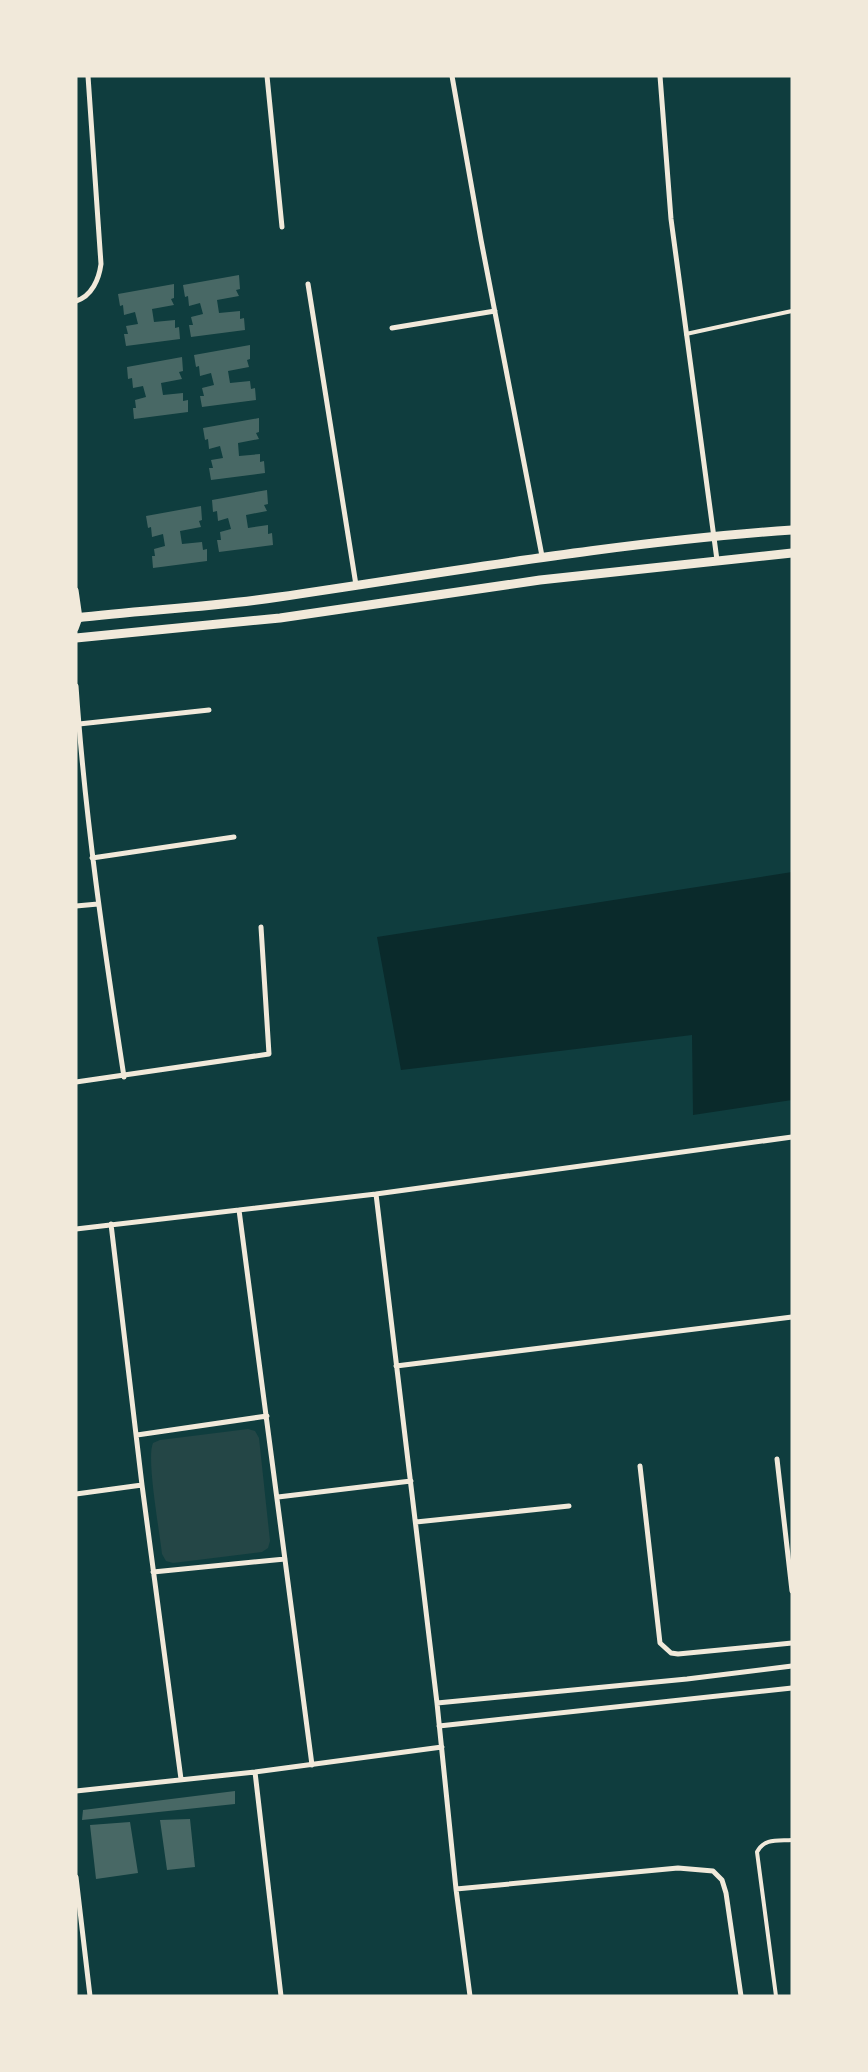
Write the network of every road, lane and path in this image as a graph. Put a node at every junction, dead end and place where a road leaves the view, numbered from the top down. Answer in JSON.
{"nodes":[{"id":1,"x":88,"y":76,"type":"edge"},
{"id":2,"x":267,"y":76,"type":"edge"},
{"id":3,"x":452,"y":76,"type":"edge"},
{"id":4,"x":660,"y":76,"type":"edge"},
{"id":5,"x":282,"y":227,"type":"dead end"},
{"id":6,"x":308,"y":284,"type":"dead end"},
{"id":7,"x":76,"y":301,"type":"edge"},
{"id":8,"x":495,"y":311,"type":"junction"},
{"id":9,"x":792,"y":311,"type":"edge"},
{"id":10,"x":392,"y":328,"type":"dead end"},
{"id":11,"x":686,"y":334,"type":"junction"},
{"id":12,"x":792,"y":530,"type":"edge"},
{"id":13,"x":713,"y":536,"type":"junction"},
{"id":14,"x":792,"y":553,"type":"edge"},
{"id":15,"x":542,"y":556,"type":"junction"},
{"id":16,"x":717,"y":560,"type":"junction"},
{"id":17,"x":356,"y":585,"type":"junction"},
{"id":18,"x":76,"y":590,"type":"edge"},
{"id":19,"x":78,"y":618,"type":"edge"},
{"id":20,"x":76,"y":629,"type":"edge"},
{"id":21,"x":76,"y":638,"type":"edge"},
{"id":22,"x":76,"y":686,"type":"edge"},
{"id":23,"x":210,"y":710,"type":"dead end"},
{"id":24,"x":79,"y":724,"type":"junction"},
{"id":25,"x":76,"y":782,"type":"edge"},
{"id":26,"x":83,"y":782,"type":"junction"},
{"id":27,"x":234,"y":837,"type":"dead end"},
{"id":28,"x":92,"y":858,"type":"junction"},
{"id":29,"x":98,"y":904,"type":"junction"},
{"id":30,"x":76,"y":906,"type":"edge"},
{"id":31,"x":261,"y":928,"type":"dead end"},
{"id":32,"x":124,"y":1077,"type":"junction"},
{"id":33,"x":76,"y":1082,"type":"edge"},
{"id":34,"x":792,"y":1137,"type":"edge"},
{"id":35,"x":376,"y":1194,"type":"junction"},
{"id":36,"x":238,"y":1210,"type":"junction"},
{"id":37,"x":112,"y":1224,"type":"junction"},
{"id":38,"x":76,"y":1229,"type":"edge"},
{"id":39,"x":792,"y":1317,"type":"edge"},
{"id":40,"x":396,"y":1366,"type":"junction"},
{"id":41,"x":267,"y":1416,"type":"junction"},
{"id":42,"x":137,"y":1435,"type":"junction"},
{"id":43,"x":777,"y":1459,"type":"dead end"},
{"id":44,"x":640,"y":1466,"type":"dead end"},
{"id":45,"x":411,"y":1481,"type":"junction"},
{"id":46,"x":142,"y":1485,"type":"junction"},
{"id":47,"x":76,"y":1494,"type":"edge"},
{"id":48,"x":278,"y":1498,"type":"junction"},
{"id":49,"x":569,"y":1506,"type":"dead end"},
{"id":50,"x":416,"y":1522,"type":"junction"},
{"id":51,"x":285,"y":1558,"type":"junction"},
{"id":52,"x":153,"y":1572,"type":"junction"},
{"id":53,"x":792,"y":1591,"type":"edge"},
{"id":54,"x":792,"y":1643,"type":"edge"},
{"id":55,"x":792,"y":1666,"type":"edge"},
{"id":56,"x":792,"y":1688,"type":"edge"},
{"id":57,"x":437,"y":1703,"type":"junction"},
{"id":58,"x":440,"y":1726,"type":"junction"},
{"id":59,"x":442,"y":1747,"type":"junction"},
{"id":60,"x":312,"y":1765,"type":"junction"},
{"id":61,"x":255,"y":1772,"type":"junction"},
{"id":62,"x":181,"y":1780,"type":"junction"},
{"id":63,"x":76,"y":1791,"type":"edge"},
{"id":64,"x":792,"y":1840,"type":"edge"},
{"id":65,"x":76,"y":1877,"type":"edge"},
{"id":66,"x":456,"y":1889,"type":"junction"},
{"id":67,"x":90,"y":1996,"type":"edge"},
{"id":68,"x":281,"y":1996,"type":"edge"},
{"id":69,"x":470,"y":1996,"type":"edge"},
{"id":70,"x":741,"y":1996,"type":"edge"},
{"id":71,"x":776,"y":1996,"type":"edge"}],
"edges":[{"from":1,"to":7,"type":"street"},
{"from":2,"to":5,"type":"street"},
{"from":3,"to":8,"type":"street"},
{"from":4,"to":11,"type":"street"},
{"from":6,"to":17,"type":"street"},
{"from":8,"to":10,"type":"street"},
{"from":8,"to":15,"type":"street"},
{"from":9,"to":11,"type":"lane"},
{"from":11,"to":13,"type":"street"},
{"from":12,"to":13,"type":"street"},
{"from":13,"to":15,"type":"street"},
{"from":13,"to":16,"type":"street"},
{"from":14,"to":16,"type":"street"},
{"from":15,"to":17,"type":"street"},
{"from":16,"to":21,"type":"street"},
{"from":17,"to":19,"type":"street"},
{"from":18,"to":19,"type":"street"},
{"from":19,"to":20,"type":"street"},
{"from":22,"to":24,"type":"street"},
{"from":23,"to":24,"type":"street"},
{"from":24,"to":26,"type":"street"},
{"from":25,"to":26,"type":"street"},
{"from":26,"to":28,"type":"street"},
{"from":27,"to":28,"type":"street"},
{"from":28,"to":29,"type":"street"},
{"from":29,"to":30,"type":"street"},
{"from":29,"to":32,"type":"street"},
{"from":31,"to":32,"type":"street"},
{"from":32,"to":33,"type":"street"},
{"from":34,"to":35,"type":"street"},
{"from":35,"to":36,"type":"street"},
{"from":35,"to":40,"type":"street"},
{"from":36,"to":37,"type":"street"},
{"from":36,"to":41,"type":"street"},
{"from":37,"to":38,"type":"street"},
{"from":37,"to":42,"type":"street"},
{"from":39,"to":40,"type":"street"},
{"from":40,"to":45,"type":"street"},
{"from":41,"to":42,"type":"street"},
{"from":41,"to":48,"type":"street"},
{"from":42,"to":46,"type":"street"},
{"from":43,"to":53,"type":"street"},
{"from":44,"to":54,"type":"street"},
{"from":45,"to":48,"type":"street"},
{"from":45,"to":50,"type":"street"},
{"from":46,"to":47,"type":"street"},
{"from":46,"to":52,"type":"street"},
{"from":48,"to":51,"type":"street"},
{"from":49,"to":50,"type":"street"},
{"from":50,"to":57,"type":"street"},
{"from":51,"to":52,"type":"street"},
{"from":51,"to":60,"type":"street"},
{"from":52,"to":62,"type":"street"},
{"from":55,"to":57,"type":"street"},
{"from":56,"to":58,"type":"street"},
{"from":57,"to":58,"type":"street"},
{"from":58,"to":59,"type":"street"},
{"from":59,"to":60,"type":"street"},
{"from":59,"to":66,"type":"street"},
{"from":60,"to":61,"type":"street"},
{"from":61,"to":62,"type":"street"},
{"from":61,"to":68,"type":"street"},
{"from":62,"to":63,"type":"street"},
{"from":64,"to":71,"type":"lane"},
{"from":65,"to":67,"type":"street"},
{"from":66,"to":69,"type":"street"},
{"from":66,"to":70,"type":"street"}]}
